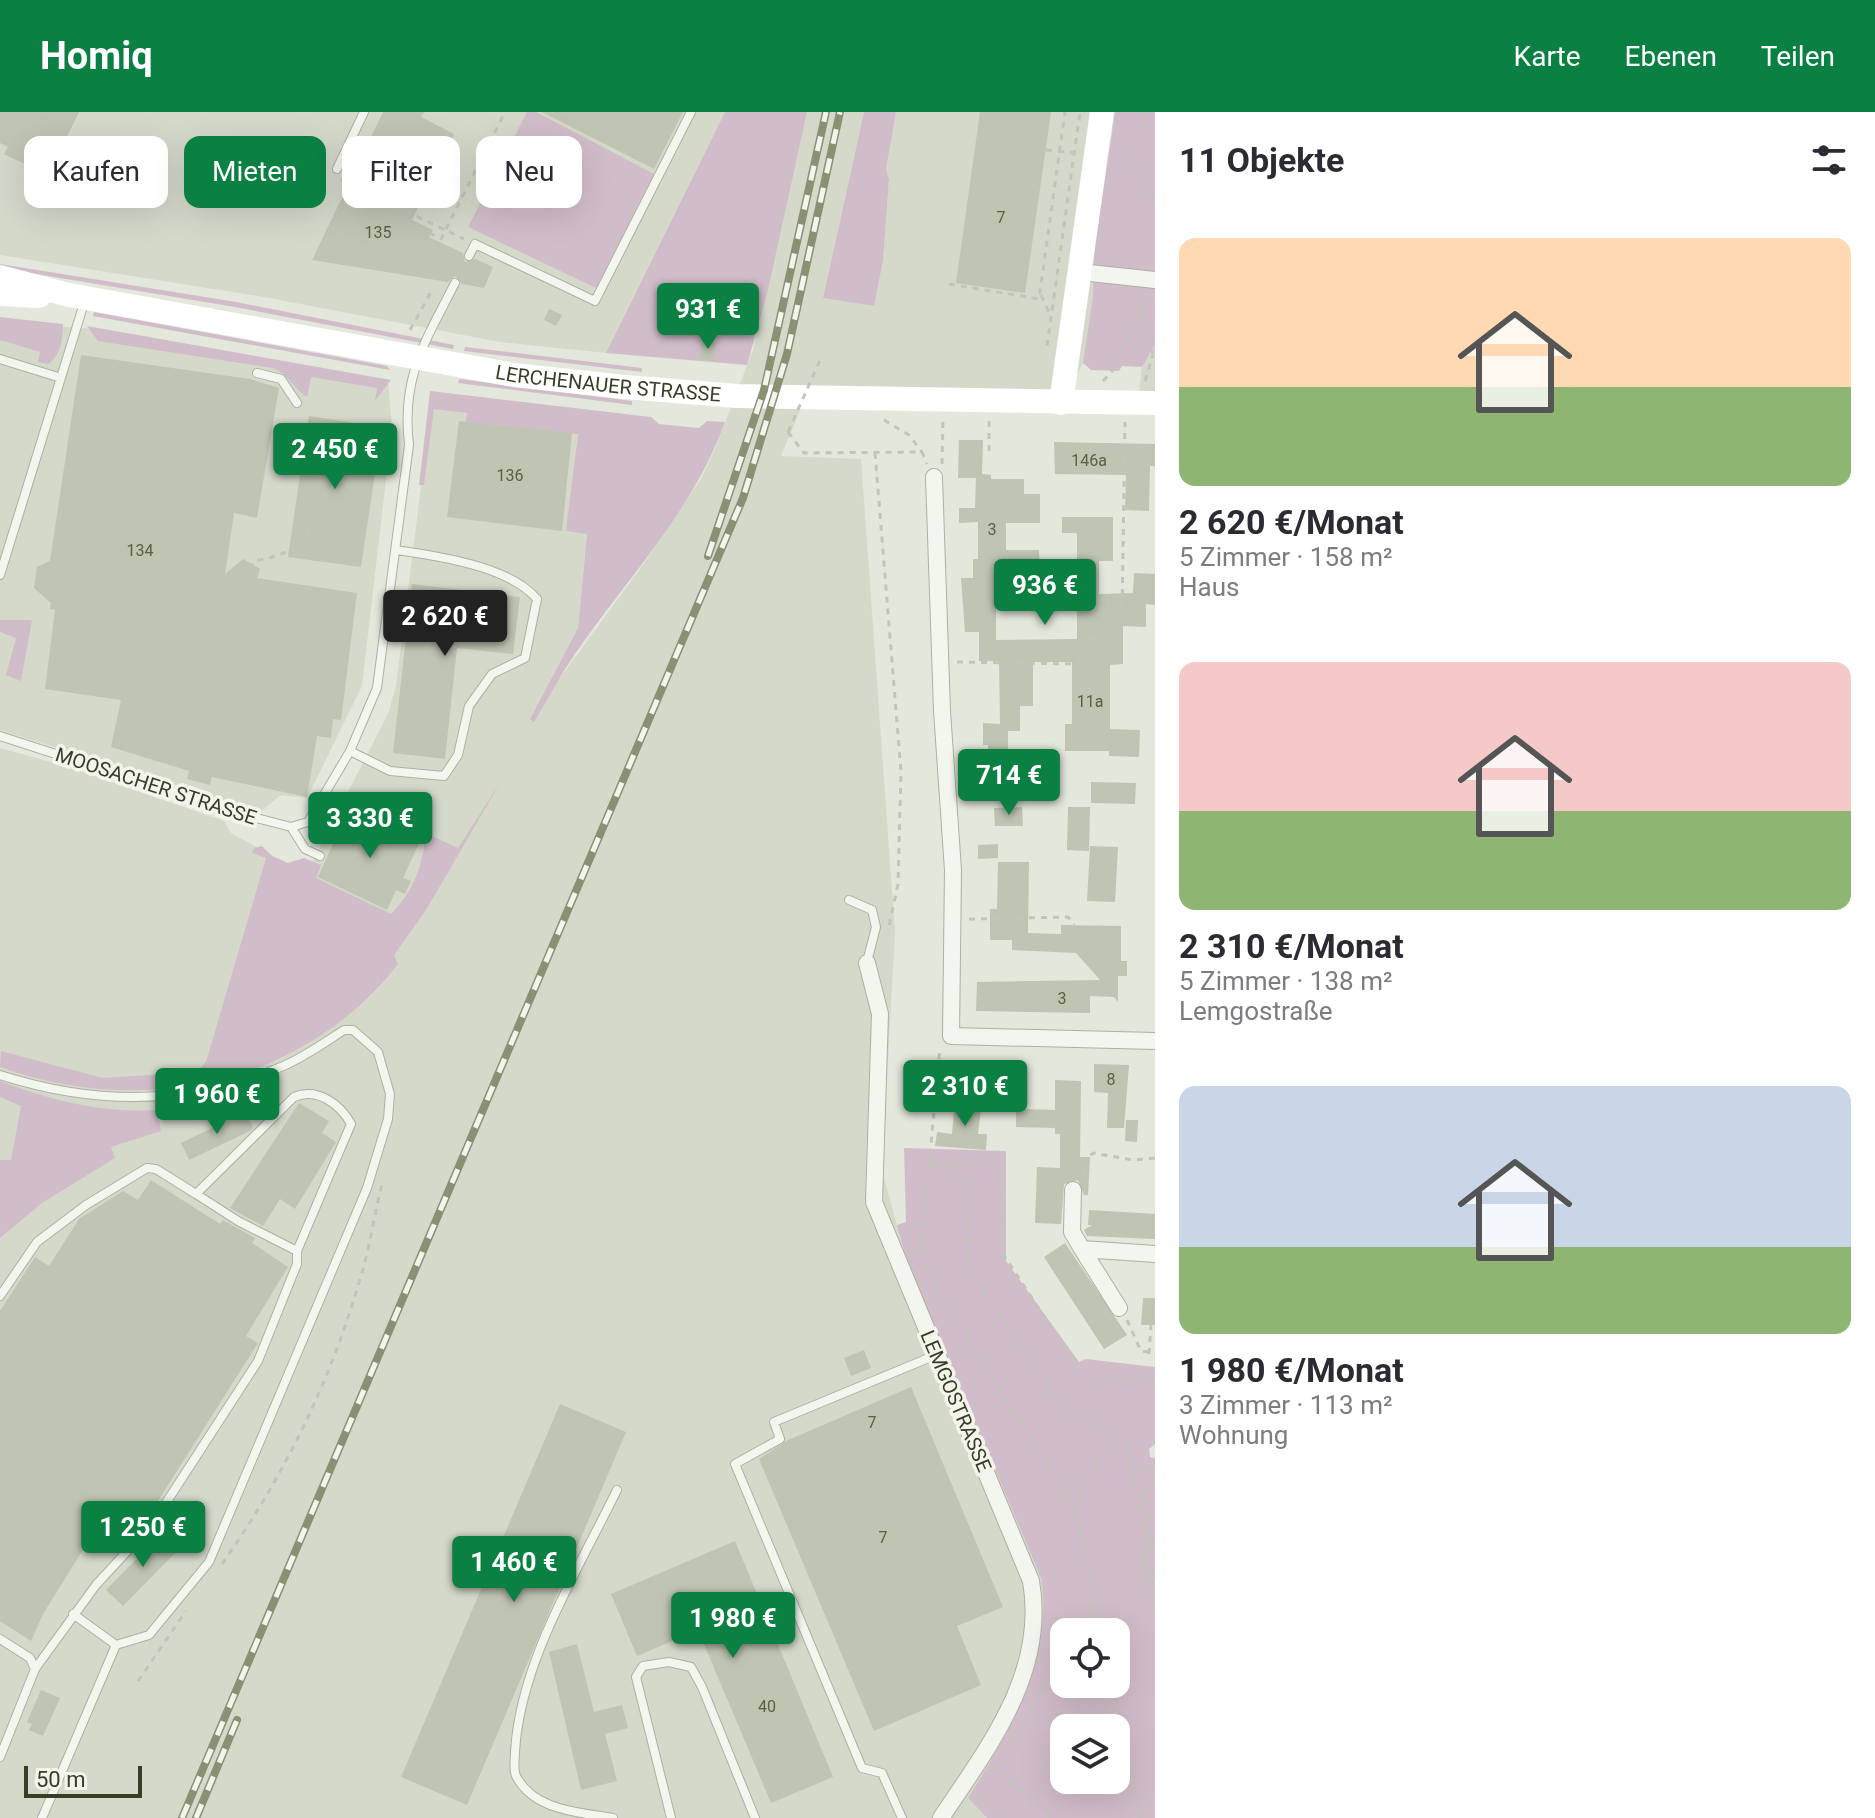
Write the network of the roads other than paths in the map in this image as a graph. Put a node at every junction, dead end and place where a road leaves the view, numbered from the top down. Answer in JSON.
{"nodes":[{"id":1,"x":364,"y":112,"type":"edge"},
{"id":2,"x":691,"y":112,"type":"edge"},
{"id":3,"x":1102,"y":112,"type":"edge"},
{"id":4,"x":337,"y":169,"type":"road end"},
{"id":5,"x":469,"y":256,"type":"dead end"},
{"id":6,"x":1081,"y":272,"type":"junction"},
{"id":7,"x":0,"y":277,"type":"edge"},
{"id":8,"x":1154,"y":280,"type":"edge"},
{"id":9,"x":455,"y":283,"type":"dead end"},
{"id":10,"x":0,"y":294,"type":"edge"},
{"id":11,"x":78,"y":296,"type":"junction"},
{"id":12,"x":416,"y":358,"type":"junction"},
{"id":13,"x":0,"y":359,"type":"edge"},
{"id":14,"x":257,"y":373,"type":"dead end"},
{"id":15,"x":61,"y":378,"type":"junction"},
{"id":16,"x":1150,"y":392,"type":"edge"},
{"id":17,"x":297,"y":403,"type":"dead end"},
{"id":18,"x":1061,"y":403,"type":"junction"},
{"id":19,"x":938,"y":472,"type":"road end"},
{"id":20,"x":396,"y":550,"type":"junction"},
{"id":21,"x":0,"y":575,"type":"edge"},
{"id":22,"x":0,"y":736,"type":"edge"},
{"id":23,"x":350,"y":751,"type":"junction"},
{"id":24,"x":291,"y":827,"type":"junction"},
{"id":25,"x":320,"y":856,"type":"dead end"},
{"id":26,"x":849,"y":900,"type":"dead end"},
{"id":27,"x":867,"y":963,"type":"joint"},
{"id":28,"x":1155,"y":1041,"type":"edge"},
{"id":29,"x":0,"y":1075,"type":"edge"},
{"id":30,"x":1073,"y":1190,"type":"road end"},
{"id":31,"x":196,"y":1194,"type":"junction"},
{"id":32,"x":1082,"y":1249,"type":"junction"},
{"id":33,"x":297,"y":1251,"type":"junction"},
{"id":34,"x":1155,"y":1254,"type":"edge"},
{"id":35,"x":0,"y":1296,"type":"edge"},
{"id":36,"x":1119,"y":1308,"type":"road end"},
{"id":37,"x":936,"y":1355,"type":"junction"},
{"id":38,"x":617,"y":1490,"type":"dead end"},
{"id":39,"x":73,"y":1614,"type":"junction"},
{"id":40,"x":0,"y":1639,"type":"edge"},
{"id":41,"x":116,"y":1645,"type":"junction"},
{"id":42,"x":35,"y":1669,"type":"junction"},
{"id":43,"x":0,"y":1757,"type":"edge"},
{"id":44,"x":42,"y":1818,"type":"edge"},
{"id":45,"x":613,"y":1818,"type":"edge"},
{"id":46,"x":671,"y":1818,"type":"edge"},
{"id":47,"x":755,"y":1818,"type":"edge"},
{"id":48,"x":902,"y":1818,"type":"edge"},
{"id":49,"x":941,"y":1818,"type":"edge"}],
"edges":[{"from":1,"to":4,"type":"lane"},
{"from":2,"to":5,"type":"lane"},
{"from":3,"to":6,"type":"main road"},
{"from":6,"to":8,"type":"street"},
{"from":6,"to":18,"type":"main road"},
{"from":7,"to":11,"type":"main road","name":"LERCHENAUER STRASSE"},
{"from":9,"to":12,"type":"lane"},
{"from":10,"to":11,"type":"main road","name":"LERCHENAUER STRASSE"},
{"from":11,"to":12,"type":"main road","name":"LERCHENAUER STRASSE"},
{"from":11,"to":15,"type":"lane"},
{"from":12,"to":18,"type":"main road","name":"LERCHENAUER STRASSE"},
{"from":12,"to":20,"type":"lane"},
{"from":13,"to":15,"type":"lane"},
{"from":14,"to":17,"type":"lane"},
{"from":15,"to":21,"type":"lane"},
{"from":16,"to":18,"type":"main road","name":"LERCHENAUER STRASSE"},
{"from":19,"to":28,"type":"street"},
{"from":20,"to":23,"type":"lane"},
{"from":20,"to":23,"type":"lane"},
{"from":22,"to":24,"type":"lane","name":"MOOSACHER STRASSE"},
{"from":23,"to":24,"type":"lane"},
{"from":24,"to":25,"type":"lane"},
{"from":26,"to":27,"type":"lane"},
{"from":27,"to":37,"type":"street","name":"LEMGOSTRASSE"},
{"from":29,"to":41,"type":"lane"},
{"from":30,"to":32,"type":"street"},
{"from":31,"to":33,"type":"lane"},
{"from":31,"to":33,"type":"lane"},
{"from":31,"to":35,"type":"lane"},
{"from":32,"to":34,"type":"street"},
{"from":32,"to":36,"type":"street"},
{"from":33,"to":39,"type":"lane"},
{"from":37,"to":48,"type":"lane"},
{"from":37,"to":49,"type":"street","name":"LEMGOSTRASSE"},
{"from":38,"to":45,"type":"lane"},
{"from":39,"to":41,"type":"lane"},
{"from":39,"to":42,"type":"lane"},
{"from":40,"to":42,"type":"lane"},
{"from":41,"to":44,"type":"lane"},
{"from":42,"to":43,"type":"lane"},
{"from":46,"to":47,"type":"lane"}]}
